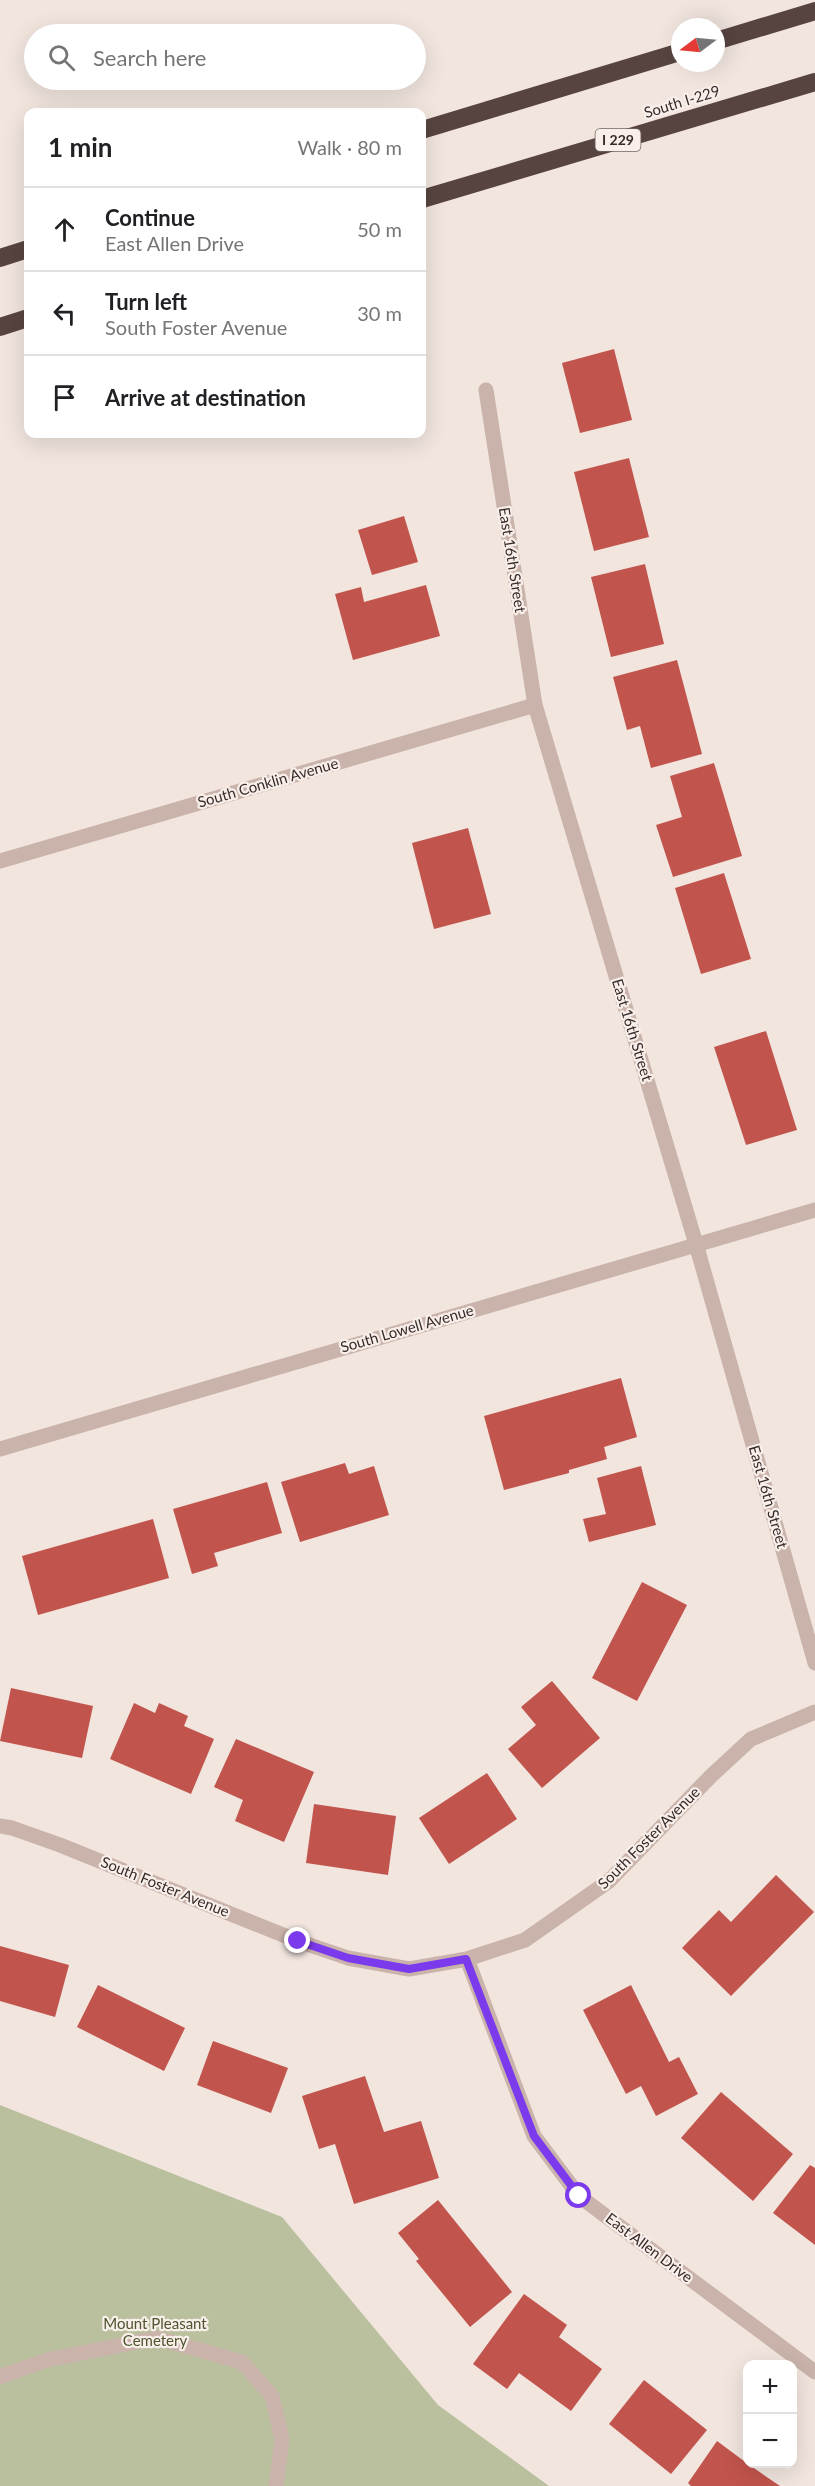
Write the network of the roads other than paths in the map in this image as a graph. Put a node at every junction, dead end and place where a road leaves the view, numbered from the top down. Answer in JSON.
{"nodes":[{"id":1,"x":815,"y":10,"type":"edge"},
{"id":2,"x":725,"y":38,"type":"edge"},
{"id":3,"x":671,"y":54,"type":"edge"},
{"id":4,"x":815,"y":82,"type":"edge"},
{"id":5,"x":426,"y":129,"type":"edge"},
{"id":6,"x":426,"y":199,"type":"edge"},
{"id":7,"x":24,"y":250,"type":"edge"},
{"id":8,"x":0,"y":258,"type":"edge"},
{"id":9,"x":24,"y":319,"type":"edge"},
{"id":10,"x":0,"y":327,"type":"edge"},
{"id":11,"x":486,"y":390,"type":"dead end"},
{"id":12,"x":535,"y":705,"type":"junction"},
{"id":13,"x":0,"y":861,"type":"edge"},
{"id":14,"x":815,"y":1210,"type":"edge"},
{"id":15,"x":696,"y":1244,"type":"junction"},
{"id":16,"x":0,"y":1449,"type":"edge"},
{"id":17,"x":815,"y":1662,"type":"edge"},
{"id":18,"x":815,"y":1712,"type":"edge"},
{"id":19,"x":0,"y":1826,"type":"edge"},
{"id":20,"x":466,"y":1959,"type":"junction"},
{"id":21,"x":815,"y":2372,"type":"edge"},
{"id":22,"x":0,"y":2377,"type":"edge"},
{"id":23,"x":276,"y":2486,"type":"edge"}],
"edges":[{"from":1,"to":2,"type":"highway"},
{"from":3,"to":5,"type":"highway"},
{"from":4,"to":6,"type":"highway","name":"South I-229","number":"I 229"},
{"from":7,"to":8,"type":"highway"},
{"from":9,"to":10,"type":"highway"},
{"from":11,"to":12,"type":"street","name":"East 16th Street"},
{"from":12,"to":13,"type":"street","name":"South Conklin Avenue"},
{"from":12,"to":15,"type":"street","name":"East 16th Street"},
{"from":14,"to":15,"type":"street","name":"South Lowell Avenue"},
{"from":15,"to":16,"type":"street","name":"South Lowell Avenue"},
{"from":15,"to":17,"type":"street","name":"East 16th Street"},
{"from":18,"to":20,"type":"street","name":"South Foster Avenue"},
{"from":19,"to":20,"type":"street","name":"South Foster Avenue"},
{"from":20,"to":21,"type":"street","name":"East Allen Drive"},
{"from":22,"to":23,"type":"street"}]}
